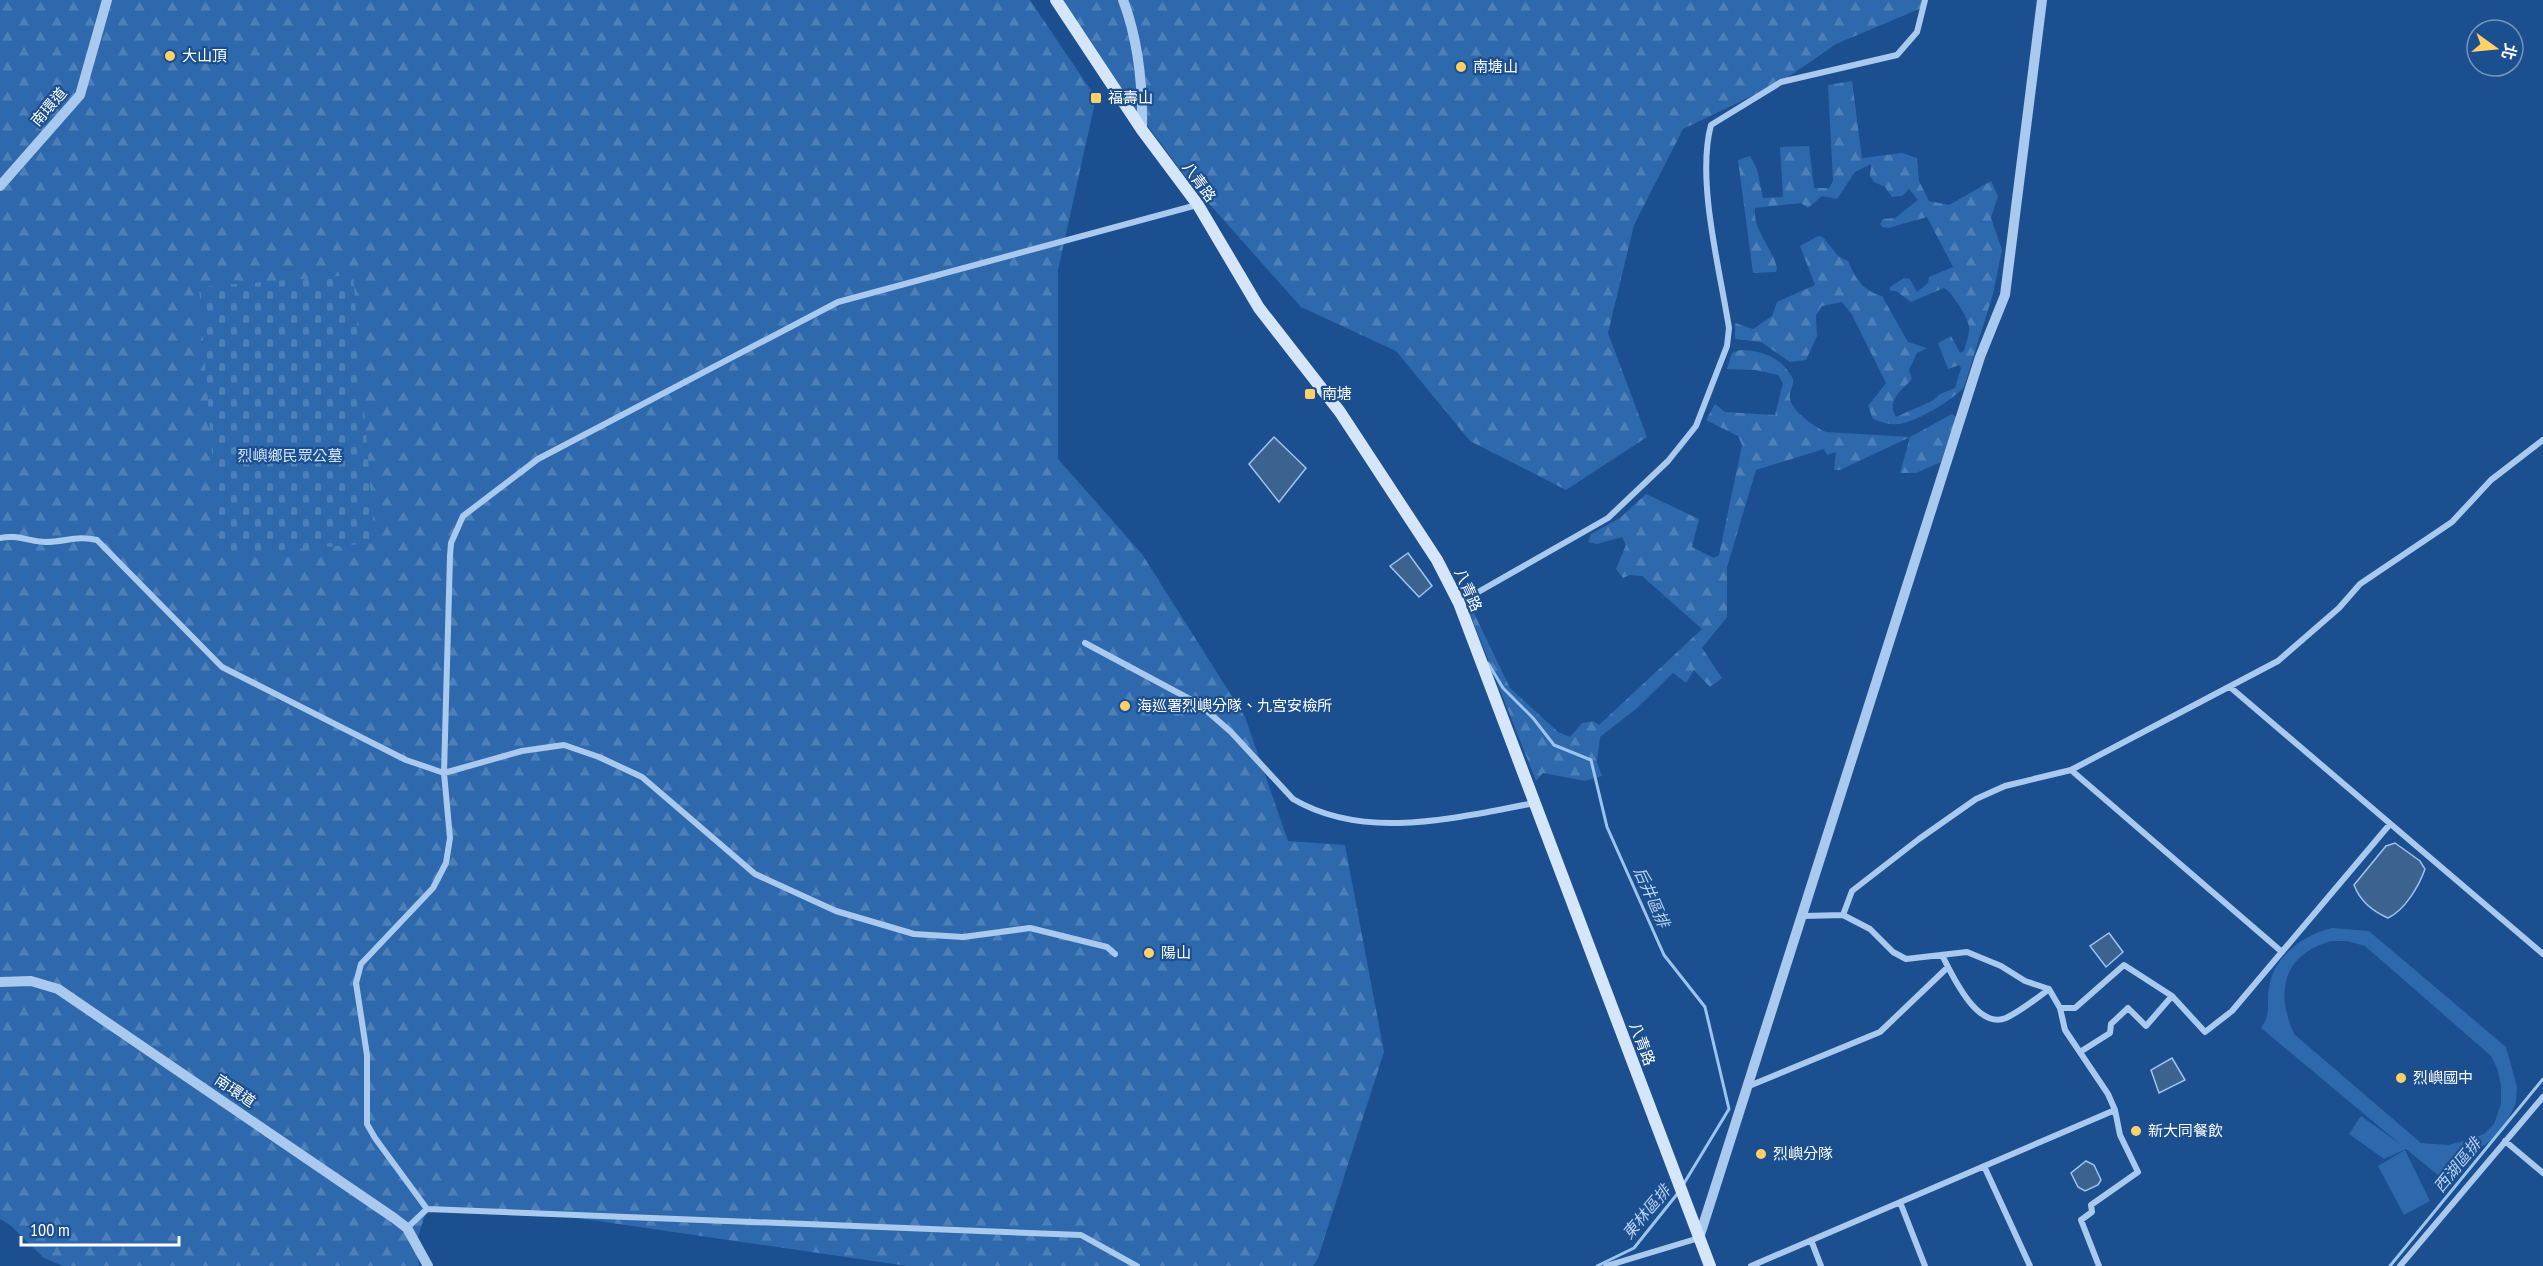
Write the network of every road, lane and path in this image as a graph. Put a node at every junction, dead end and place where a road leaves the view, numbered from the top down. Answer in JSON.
{"nodes":[{"id":1,"x":107,"y":0,"type":"edge"},
{"id":2,"x":1056,"y":0,"type":"edge"},
{"id":3,"x":1123,"y":0,"type":"edge"},
{"id":4,"x":1925,"y":0,"type":"edge"},
{"id":5,"x":2042,"y":0,"type":"edge"},
{"id":6,"x":1142,"y":130,"type":"junction"},
{"id":7,"x":0,"y":186,"type":"edge"},
{"id":8,"x":1198,"y":205,"type":"junction"},
{"id":9,"x":2543,"y":440,"type":"edge"},
{"id":10,"x":0,"y":538,"type":"edge"},
{"id":11,"x":1459,"y":603,"type":"junction"},
{"id":12,"x":1085,"y":643,"type":"dead end"},
{"id":13,"x":2230,"y":687,"type":"junction"},
{"id":14,"x":2071,"y":770,"type":"junction"},
{"id":15,"x":444,"y":773,"type":"junction"},
{"id":16,"x":1535,"y":803,"type":"junction"},
{"id":17,"x":2390,"y":824,"type":"junction"},
{"id":18,"x":1843,"y":915,"type":"junction"},
{"id":19,"x":1804,"y":916,"type":"junction"},
{"id":20,"x":2282,"y":952,"type":"junction"},
{"id":21,"x":1115,"y":954,"type":"dead end"},
{"id":22,"x":2543,"y":954,"type":"edge"},
{"id":23,"x":1942,"y":955,"type":"junction"},
{"id":24,"x":1948,"y":967,"type":"junction"},
{"id":25,"x":0,"y":982,"type":"edge"},
{"id":26,"x":2049,"y":989,"type":"junction"},
{"id":27,"x":2172,"y":996,"type":"junction"},
{"id":28,"x":2060,"y":1008,"type":"junction"},
{"id":29,"x":2080,"y":1052,"type":"junction"},
{"id":30,"x":1749,"y":1086,"type":"junction"},
{"id":31,"x":2543,"y":1097,"type":"edge"},
{"id":32,"x":2115,"y":1110,"type":"junction"},
{"id":33,"x":2505,"y":1141,"type":"junction"},
{"id":34,"x":1984,"y":1166,"type":"junction"},
{"id":35,"x":2543,"y":1173,"type":"edge"},
{"id":36,"x":1900,"y":1202,"type":"junction"},
{"id":37,"x":427,"y":1209,"type":"junction"},
{"id":38,"x":407,"y":1228,"type":"junction"},
{"id":39,"x":1699,"y":1238,"type":"junction"},
{"id":40,"x":1811,"y":1240,"type":"junction"},
{"id":41,"x":428,"y":1266,"type":"edge"},
{"id":42,"x":1137,"y":1266,"type":"edge"},
{"id":43,"x":1606,"y":1266,"type":"edge"},
{"id":44,"x":1710,"y":1266,"type":"edge"},
{"id":45,"x":1751,"y":1266,"type":"edge"},
{"id":46,"x":1821,"y":1266,"type":"edge"},
{"id":47,"x":1925,"y":1266,"type":"edge"},
{"id":48,"x":2030,"y":1266,"type":"edge"},
{"id":49,"x":2099,"y":1266,"type":"edge"},
{"id":50,"x":2400,"y":1266,"type":"edge"}],
"edges":[{"from":1,"to":7,"type":"street","name":"南環道"},
{"from":2,"to":6,"type":"main road","name":"八青路"},
{"from":3,"to":6,"type":"street"},
{"from":4,"to":11,"type":"street"},
{"from":5,"to":19,"type":"street"},
{"from":6,"to":8,"type":"main road","name":"八青路"},
{"from":8,"to":11,"type":"main road","name":"八青路"},
{"from":8,"to":15,"type":"street"},
{"from":9,"to":13,"type":"street"},
{"from":10,"to":15,"type":"street"},
{"from":11,"to":16,"type":"main road","name":"八青路"},
{"from":12,"to":16,"type":"street"},
{"from":13,"to":14,"type":"street"},
{"from":13,"to":17,"type":"street"},
{"from":14,"to":18,"type":"street"},
{"from":14,"to":20,"type":"street"},
{"from":15,"to":21,"type":"street"},
{"from":15,"to":37,"type":"street"},
{"from":16,"to":39,"type":"main road","name":"八青路"},
{"from":17,"to":20,"type":"street"},
{"from":17,"to":22,"type":"street"},
{"from":18,"to":19,"type":"street"},
{"from":18,"to":23,"type":"street"},
{"from":19,"to":30,"type":"street"},
{"from":20,"to":27,"type":"street"},
{"from":23,"to":24,"type":"street"},
{"from":23,"to":26,"type":"street"},
{"from":24,"to":26,"type":"street"},
{"from":24,"to":30,"type":"street"},
{"from":25,"to":38,"type":"street","name":"南環道"},
{"from":26,"to":28,"type":"street"},
{"from":27,"to":28,"type":"street"},
{"from":27,"to":29,"type":"street"},
{"from":28,"to":29,"type":"street"},
{"from":29,"to":32,"type":"street"},
{"from":30,"to":39,"type":"street"},
{"from":31,"to":33,"type":"street"},
{"from":32,"to":34,"type":"street"},
{"from":32,"to":49,"type":"street"},
{"from":33,"to":35,"type":"street"},
{"from":33,"to":50,"type":"street"},
{"from":34,"to":36,"type":"street"},
{"from":34,"to":48,"type":"street"},
{"from":36,"to":40,"type":"street"},
{"from":36,"to":47,"type":"street"},
{"from":37,"to":38,"type":"street"},
{"from":37,"to":42,"type":"street"},
{"from":38,"to":41,"type":"street","name":"南環道"},
{"from":39,"to":43,"type":"street"},
{"from":39,"to":44,"type":"main road","name":"八青路"},
{"from":40,"to":45,"type":"street"},
{"from":40,"to":46,"type":"street"}]}
